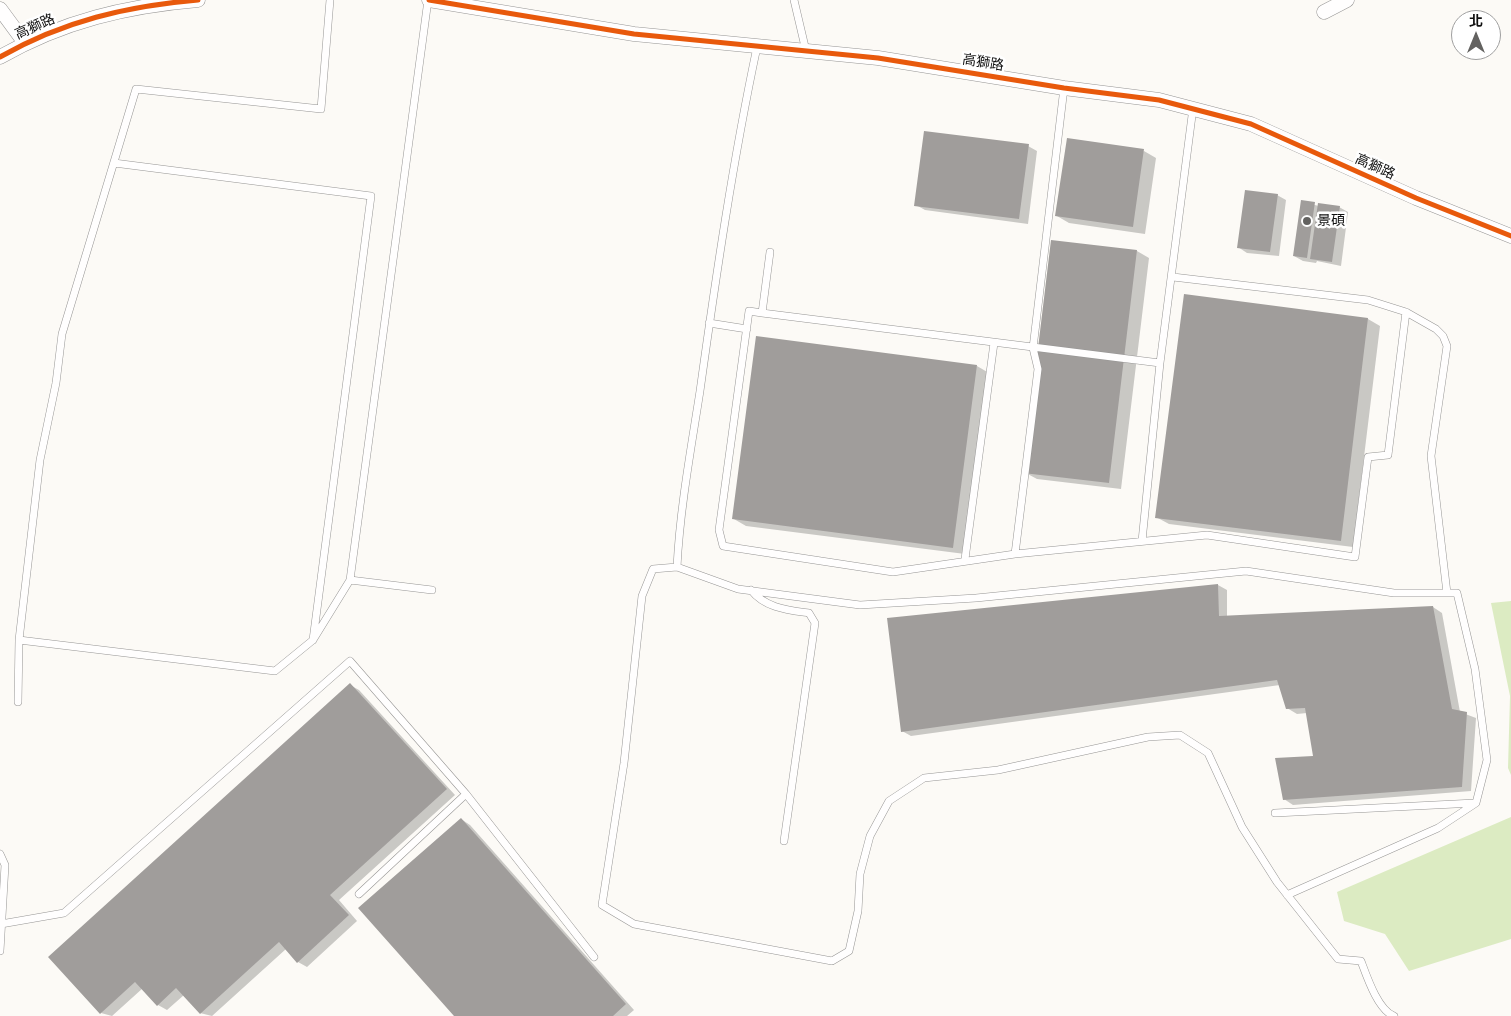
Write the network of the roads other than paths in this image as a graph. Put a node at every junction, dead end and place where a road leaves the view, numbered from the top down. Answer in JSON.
{"nodes":[{"id":1,"x":198,"y":0,"type":"edge"},
{"id":2,"x":330,"y":0,"type":"edge"},
{"id":3,"x":428,"y":0,"type":"edge"},
{"id":4,"x":794,"y":0,"type":"edge"},
{"id":5,"x":1347,"y":0,"type":"edge"},
{"id":6,"x":0,"y":9,"type":"edge"},
{"id":7,"x":1324,"y":12,"type":"dead end"},
{"id":8,"x":25,"y":43,"type":"junction"},
{"id":9,"x":757,"y":47,"type":"junction"},
{"id":10,"x":806,"y":51,"type":"junction"},
{"id":11,"x":0,"y":57,"type":"edge"},
{"id":12,"x":1064,"y":88,"type":"junction"},
{"id":13,"x":1193,"y":108,"type":"junction"},
{"id":14,"x":114,"y":163,"type":"junction"},
{"id":15,"x":1511,"y":236,"type":"edge"},
{"id":16,"x":770,"y":252,"type":"dead end"},
{"id":17,"x":1172,"y":277,"type":"junction"},
{"id":18,"x":1406,"y":312,"type":"junction"},
{"id":19,"x":762,"y":313,"type":"junction"},
{"id":20,"x":709,"y":323,"type":"junction"},
{"id":21,"x":746,"y":329,"type":"junction"},
{"id":22,"x":994,"y":343,"type":"junction"},
{"id":23,"x":1033,"y":348,"type":"junction"},
{"id":24,"x":1160,"y":363,"type":"junction"},
{"id":25,"x":1142,"y":541,"type":"junction"},
{"id":26,"x":1015,"y":554,"type":"junction"},
{"id":27,"x":965,"y":559,"type":"junction"},
{"id":28,"x":677,"y":567,"type":"junction"},
{"id":29,"x":350,"y":580,"type":"junction"},
{"id":30,"x":432,"y":590,"type":"dead end"},
{"id":31,"x":751,"y":590,"type":"junction"},
{"id":32,"x":1447,"y":593,"type":"junction"},
{"id":33,"x":19,"y":640,"type":"junction"},
{"id":34,"x":313,"y":640,"type":"junction"},
{"id":35,"x":18,"y":702,"type":"dead end"},
{"id":36,"x":466,"y":794,"type":"junction"},
{"id":37,"x":1476,"y":803,"type":"junction"},
{"id":38,"x":1275,"y":813,"type":"dead end"},
{"id":39,"x":784,"y":841,"type":"dead end"},
{"id":40,"x":0,"y":854,"type":"edge"},
{"id":41,"x":359,"y":894,"type":"dead end"},
{"id":42,"x":1287,"y":895,"type":"junction"},
{"id":43,"x":1,"y":924,"type":"edge"},
{"id":44,"x":0,"y":951,"type":"edge"},
{"id":45,"x":594,"y":957,"type":"dead end"},
{"id":46,"x":1394,"y":1016,"type":"edge"}],
"edges":[{"from":1,"to":8,"type":"street","name":"高獅路"},
{"from":2,"to":14,"type":"lane"},
{"from":3,"to":9,"type":"street","name":"高獅路"},
{"from":3,"to":29,"type":"lane"},
{"from":4,"to":10,"type":"lane"},
{"from":5,"to":7,"type":"street"},
{"from":6,"to":8,"type":"street"},
{"from":8,"to":11,"type":"street","name":"高獅路"},
{"from":9,"to":10,"type":"street","name":"高獅路"},
{"from":9,"to":20,"type":"lane"},
{"from":10,"to":12,"type":"street","name":"高獅路"},
{"from":12,"to":13,"type":"street","name":"高獅路"},
{"from":12,"to":23,"type":"lane"},
{"from":13,"to":15,"type":"street","name":"高獅路"},
{"from":13,"to":17,"type":"lane"},
{"from":14,"to":33,"type":"lane"},
{"from":14,"to":34,"type":"lane"},
{"from":16,"to":19,"type":"lane"},
{"from":17,"to":18,"type":"lane"},
{"from":17,"to":24,"type":"lane"},
{"from":18,"to":25,"type":"lane"},
{"from":18,"to":32,"type":"lane"},
{"from":19,"to":21,"type":"lane"},
{"from":19,"to":22,"type":"lane"},
{"from":20,"to":21,"type":"lane"},
{"from":20,"to":28,"type":"lane"},
{"from":21,"to":27,"type":"lane"},
{"from":22,"to":23,"type":"lane"},
{"from":22,"to":27,"type":"lane"},
{"from":23,"to":24,"type":"lane"},
{"from":23,"to":26,"type":"lane"},
{"from":24,"to":25,"type":"lane"},
{"from":25,"to":26,"type":"lane"},
{"from":26,"to":27,"type":"lane"},
{"from":28,"to":31,"type":"lane"},
{"from":28,"to":42,"type":"lane"},
{"from":29,"to":30,"type":"lane"},
{"from":29,"to":34,"type":"lane"},
{"from":31,"to":32,"type":"lane"},
{"from":31,"to":39,"type":"lane"},
{"from":32,"to":37,"type":"lane"},
{"from":33,"to":34,"type":"lane"},
{"from":33,"to":35,"type":"lane"},
{"from":36,"to":41,"type":"lane"},
{"from":36,"to":43,"type":"lane"},
{"from":36,"to":45,"type":"lane"},
{"from":37,"to":38,"type":"lane"},
{"from":37,"to":42,"type":"lane"},
{"from":40,"to":43,"type":"lane"},
{"from":42,"to":46,"type":"lane"},
{"from":43,"to":44,"type":"lane"}]}
